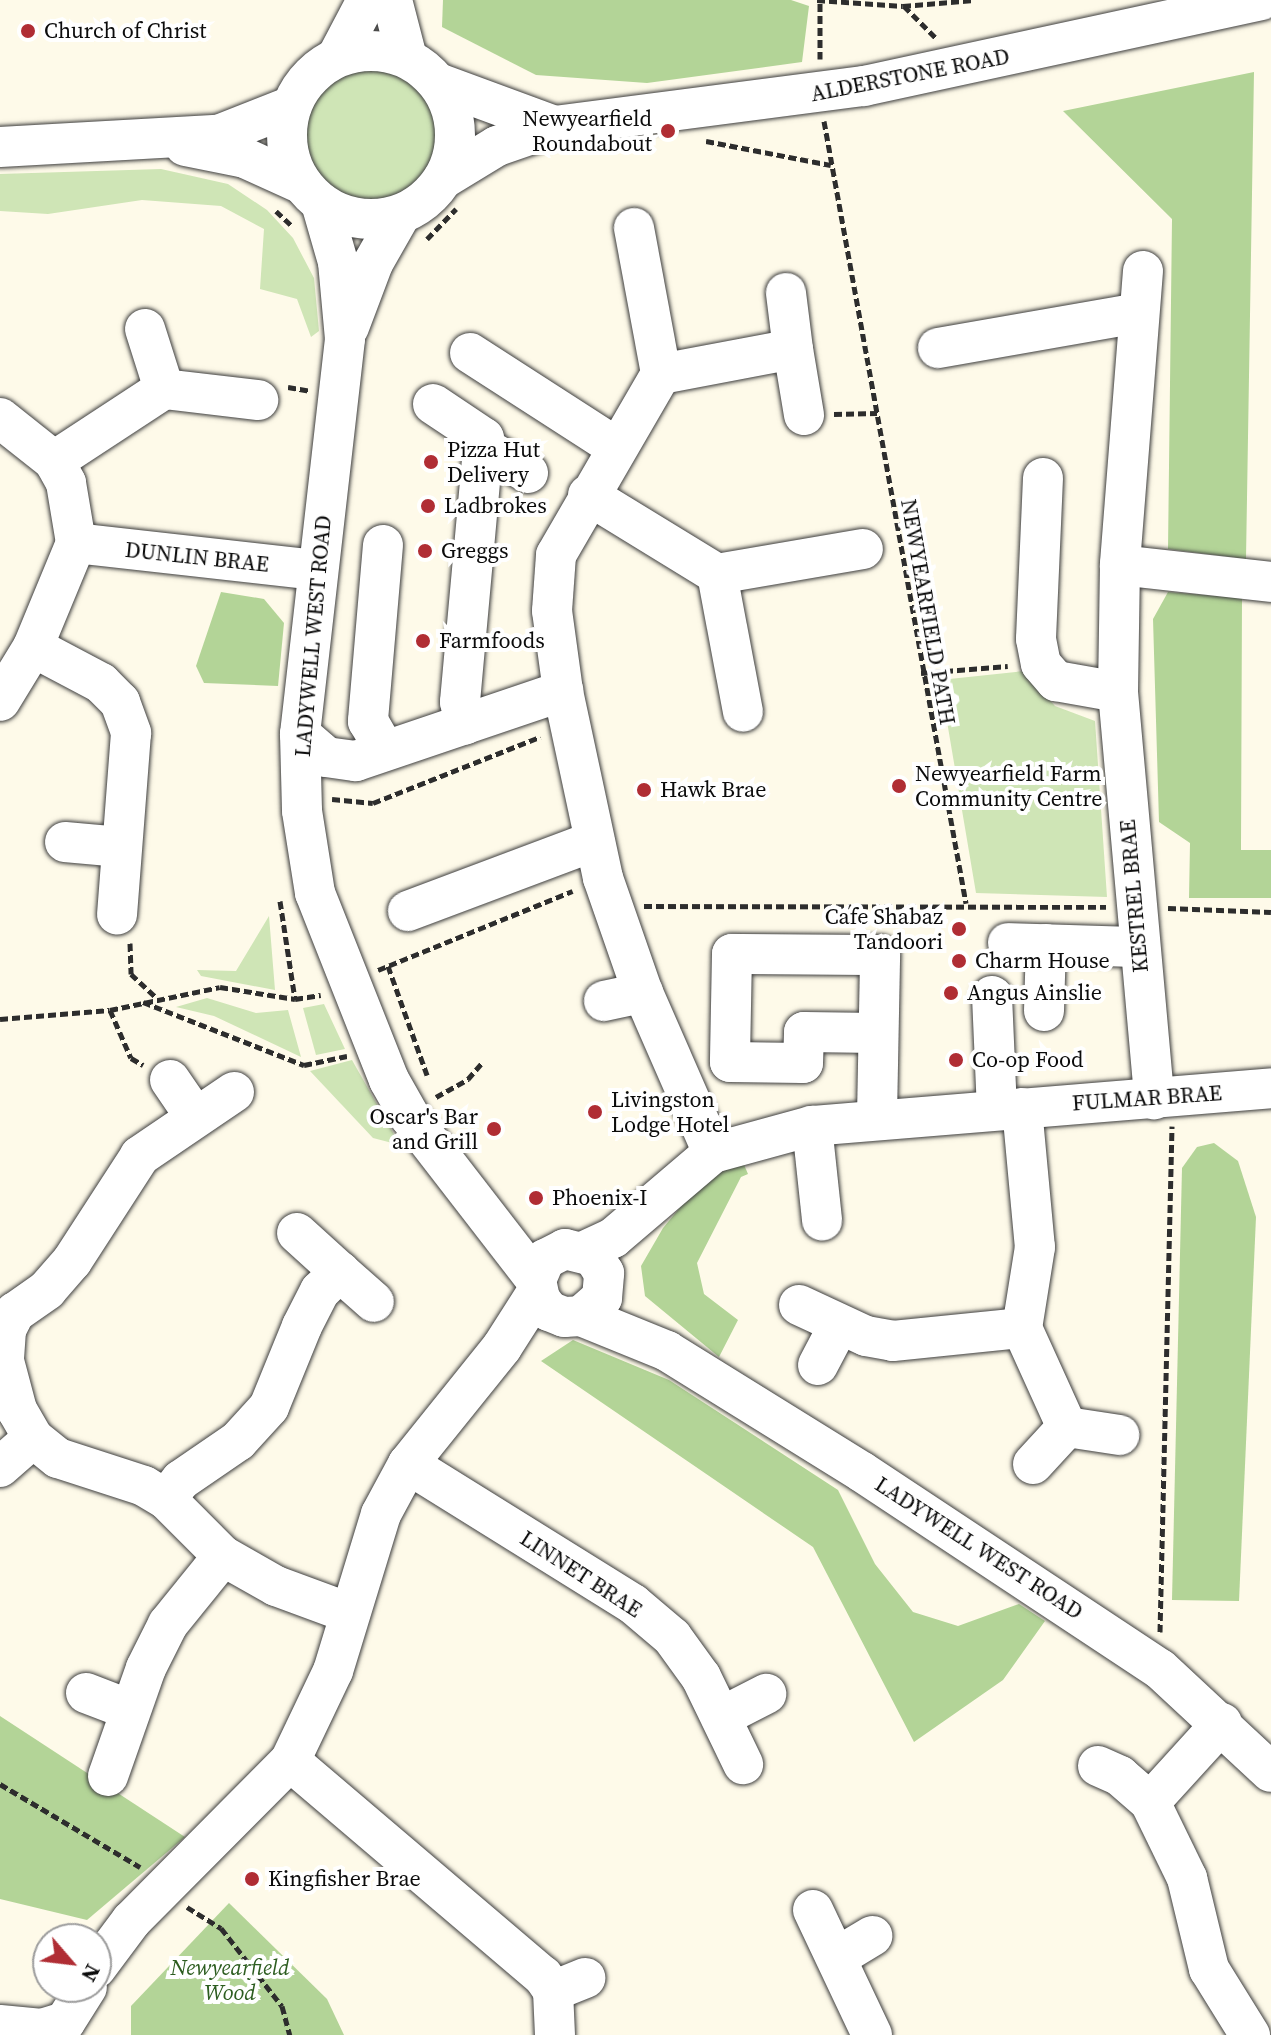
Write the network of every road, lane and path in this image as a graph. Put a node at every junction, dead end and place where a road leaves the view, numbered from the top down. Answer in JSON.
{"nodes":[{"id":1,"x":367,"y":0,"type":"edge"},
{"id":2,"x":392,"y":0,"type":"edge"},
{"id":3,"x":819,"y":0,"type":"edge"},
{"id":4,"x":974,"y":0,"type":"edge"},
{"id":5,"x":1261,"y":0,"type":"edge"},
{"id":6,"x":337,"y":57,"type":"junction"},
{"id":7,"x":407,"y":58,"type":"junction"},
{"id":8,"x":820,"y":67,"type":"dead end"},
{"id":9,"x":438,"y":83,"type":"junction"},
{"id":10,"x":292,"y":106,"type":"junction"},
{"id":11,"x":662,"y":115,"type":"junction"},
{"id":12,"x":824,"y":119,"type":"dead end"},
{"id":13,"x":555,"y":126,"type":"junction"},
{"id":14,"x":165,"y":142,"type":"junction"},
{"id":15,"x":0,"y":147,"type":"edge"},
{"id":16,"x":831,"y":165,"type":"junction"},
{"id":17,"x":455,"y":189,"type":"junction"},
{"id":18,"x":269,"y":205,"type":"dead end"},
{"id":19,"x":306,"y":206,"type":"junction"},
{"id":20,"x":634,"y":228,"type":"dead end"},
{"id":21,"x":411,"y":230,"type":"junction"},
{"id":22,"x":1143,"y":271,"type":"dead end"},
{"id":23,"x":786,"y":293,"type":"dead end"},
{"id":24,"x":1138,"y":313,"type":"junction"},
{"id":25,"x":145,"y":329,"type":"dead end"},
{"id":26,"x":345,"y":339,"type":"junction"},
{"id":27,"x":938,"y":348,"type":"dead end"},
{"id":28,"x":793,"y":349,"type":"junction"},
{"id":29,"x":470,"y":353,"type":"dead end"},
{"id":30,"x":661,"y":374,"type":"junction"},
{"id":31,"x":164,"y":389,"type":"junction"},
{"id":32,"x":338,"y":395,"type":"junction"},
{"id":33,"x":258,"y":400,"type":"joint"},
{"id":34,"x":433,"y":404,"type":"dead end"},
{"id":35,"x":877,"y":413,"type":"junction"},
{"id":36,"x":804,"y":415,"type":"joint"},
{"id":37,"x":0,"y":418,"type":"edge"},
{"id":38,"x":483,"y":447,"type":"junction"},
{"id":39,"x":616,"y":447,"type":"junction"},
{"id":40,"x":54,"y":461,"type":"junction"},
{"id":41,"x":528,"y":473,"type":"dead end"},
{"id":42,"x":1043,"y":478,"type":"dead end"},
{"id":43,"x":588,"y":495,"type":"junction"},
{"id":44,"x":76,"y":543,"type":"junction"},
{"id":45,"x":383,"y":545,"type":"dead end"},
{"id":46,"x":863,"y":549,"type":"dead end"},
{"id":47,"x":1120,"y":565,"type":"junction"},
{"id":48,"x":317,"y":570,"type":"junction"},
{"id":49,"x":717,"y":574,"type":"junction"},
{"id":50,"x":1271,"y":582,"type":"edge"},
{"id":51,"x":33,"y":647,"type":"junction"},
{"id":52,"x":1041,"y":664,"type":"junction"},
{"id":53,"x":921,"y":673,"type":"junction"},
{"id":54,"x":1118,"y":692,"type":"junction"},
{"id":55,"x":0,"y":701,"type":"edge"},
{"id":56,"x":566,"y":708,"type":"junction"},
{"id":57,"x":743,"y":712,"type":"dead end"},
{"id":58,"x":465,"y":724,"type":"junction"},
{"id":59,"x":300,"y":734,"type":"junction"},
{"id":60,"x":385,"y":751,"type":"junction"},
{"id":61,"x":302,"y":811,"type":"junction"},
{"id":62,"x":65,"y":842,"type":"dead end"},
{"id":63,"x":121,"y":847,"type":"junction"},
{"id":64,"x":603,"y":875,"type":"junction"},
{"id":65,"x":966,"y":903,"type":"junction"},
{"id":66,"x":1134,"y":907,"type":"junction"},
{"id":67,"x":408,"y":911,"type":"dead end"},
{"id":68,"x":1271,"y":912,"type":"edge"},
{"id":69,"x":117,"y":914,"type":"joint"},
{"id":70,"x":1138,"y":947,"type":"junction"},
{"id":71,"x":373,"y":973,"type":"dead end"},
{"id":72,"x":643,"y":993,"type":"junction"},
{"id":73,"x":326,"y":994,"type":"dead end"},
{"id":74,"x":992,"y":996,"type":"dead end"},
{"id":75,"x":157,"y":997,"type":"junction"},
{"id":76,"x":604,"y":1001,"type":"dead end"},
{"id":77,"x":141,"y":1002,"type":"junction"},
{"id":78,"x":110,"y":1010,"type":"junction"},
{"id":79,"x":1044,"y":1011,"type":"dead end"},
{"id":80,"x":0,"y":1019,"type":"edge"},
{"id":81,"x":878,"y":1033,"type":"junction"},
{"id":82,"x":376,"y":1049,"type":"junction"},
{"id":83,"x":482,"y":1063,"type":"dead end"},
{"id":84,"x":170,"y":1080,"type":"joint"},
{"id":85,"x":1271,"y":1088,"type":"edge"},
{"id":86,"x":234,"y":1092,"type":"dead end"},
{"id":87,"x":435,"y":1098,"type":"dead end"},
{"id":88,"x":1163,"y":1098,"type":"junction"},
{"id":89,"x":1010,"y":1108,"type":"junction"},
{"id":90,"x":194,"y":1115,"type":"junction"},
{"id":91,"x":877,"y":1117,"type":"junction"},
{"id":92,"x":812,"y":1126,"type":"junction"},
{"id":93,"x":713,"y":1153,"type":"junction"},
{"id":94,"x":822,"y":1220,"type":"dead end"},
{"id":95,"x":297,"y":1233,"type":"dead end"},
{"id":96,"x":340,"y":1272,"type":"junction"},
{"id":97,"x":571,"y":1283,"type":"junction"},
{"id":98,"x":374,"y":1302,"type":"dead end"},
{"id":99,"x":8,"y":1303,"type":"edge"},
{"id":100,"x":799,"y":1305,"type":"dead end"},
{"id":101,"x":839,"y":1325,"type":"junction"},
{"id":102,"x":1022,"y":1328,"type":"junction"},
{"id":103,"x":818,"y":1365,"type":"dead end"},
{"id":104,"x":1067,"y":1427,"type":"junction"},
{"id":105,"x":1119,"y":1435,"type":"dead end"},
{"id":106,"x":33,"y":1438,"type":"junction"},
{"id":107,"x":408,"y":1464,"type":"junction"},
{"id":108,"x":1033,"y":1464,"type":"dead end"},
{"id":109,"x":0,"y":1467,"type":"edge"},
{"id":110,"x":166,"y":1499,"type":"junction"},
{"id":111,"x":223,"y":1556,"type":"junction"},
{"id":112,"x":349,"y":1613,"type":"junction"},
{"id":113,"x":1160,"y":1669,"type":"junction"},
{"id":114,"x":86,"y":1693,"type":"dead end"},
{"id":115,"x":766,"y":1694,"type":"dead end"},
{"id":116,"x":130,"y":1710,"type":"junction"},
{"id":117,"x":721,"y":1717,"type":"junction"},
{"id":118,"x":1222,"y":1723,"type":"junction"},
{"id":119,"x":290,"y":1761,"type":"junction"},
{"id":120,"x":743,"y":1764,"type":"dead end"},
{"id":121,"x":1098,"y":1766,"type":"dead end"},
{"id":122,"x":1271,"y":1772,"type":"edge"},
{"id":123,"x":108,"y":1776,"type":"dead end"},
{"id":124,"x":1150,"y":1802,"type":"junction"},
{"id":125,"x":813,"y":1910,"type":"dead end"},
{"id":126,"x":112,"y":1947,"type":"edge"},
{"id":127,"x":86,"y":2009,"type":"edge"},
{"id":128,"x":0,"y":2025,"type":"edge"},
{"id":129,"x":555,"y":2035,"type":"edge"},
{"id":130,"x":872,"y":2035,"type":"edge"},
{"id":131,"x":1250,"y":2035,"type":"edge"}],
"edges":[{"from":1,"to":6,"type":"street"},
{"from":2,"to":7,"type":"street"},
{"from":3,"to":4,"type":"path"},
{"from":3,"to":8,"type":"path"},
{"from":5,"to":11,"type":"street","name":"ALDERSTONE ROAD"},
{"from":6,"to":7,"type":"street"},
{"from":6,"to":10,"type":"street"},
{"from":7,"to":9,"type":"street"},
{"from":9,"to":13,"type":"street","name":"ALDERSTONE ROAD"},
{"from":9,"to":17,"type":"street"},
{"from":10,"to":14,"type":"street"},
{"from":10,"to":19,"type":"street"},
{"from":11,"to":13,"type":"street","name":"ALDERSTONE ROAD"},
{"from":11,"to":16,"type":"path"},
{"from":12,"to":16,"type":"path","name":"NEWYEARFIELD PATH"},
{"from":13,"to":17,"type":"street","name":"ALDERSTONE ROAD"},
{"from":14,"to":15,"type":"street"},
{"from":14,"to":19,"type":"street"},
{"from":16,"to":35,"type":"path","name":"NEWYEARFIELD PATH"},
{"from":17,"to":21,"type":"path"},
{"from":17,"to":21,"type":"street"},
{"from":18,"to":19,"type":"path"},
{"from":19,"to":21,"type":"street"},
{"from":19,"to":26,"type":"street","name":"LADYWELL WEST ROAD"},
{"from":20,"to":30,"type":"street"},
{"from":21,"to":26,"type":"street","name":"LADYWELL WEST ROAD"},
{"from":22,"to":24,"type":"street","name":"KESTREL BRAE"},
{"from":23,"to":28,"type":"street"},
{"from":24,"to":27,"type":"street"},
{"from":24,"to":47,"type":"street","name":"KESTREL BRAE"},
{"from":25,"to":31,"type":"street"},
{"from":26,"to":32,"type":"street","name":"LADYWELL WEST ROAD"},
{"from":28,"to":30,"type":"street"},
{"from":28,"to":36,"type":"street"},
{"from":29,"to":39,"type":"street"},
{"from":30,"to":39,"type":"street"},
{"from":31,"to":33,"type":"street"},
{"from":31,"to":40,"type":"street"},
{"from":32,"to":33,"type":"path"},
{"from":32,"to":48,"type":"street","name":"LADYWELL WEST ROAD"},
{"from":34,"to":38,"type":"street"},
{"from":35,"to":36,"type":"path"},
{"from":35,"to":53,"type":"path","name":"NEWYEARFIELD PATH"},
{"from":37,"to":40,"type":"street"},
{"from":38,"to":41,"type":"street"},
{"from":38,"to":58,"type":"street"},
{"from":39,"to":43,"type":"street"},
{"from":40,"to":44,"type":"street"},
{"from":42,"to":52,"type":"street"},
{"from":43,"to":49,"type":"street"},
{"from":43,"to":56,"type":"street"},
{"from":44,"to":48,"type":"street","name":"DUNLIN BRAE"},
{"from":44,"to":51,"type":"street"},
{"from":45,"to":60,"type":"street"},
{"from":46,"to":49,"type":"street"},
{"from":47,"to":50,"type":"street"},
{"from":47,"to":54,"type":"street","name":"KESTREL BRAE"},
{"from":48,"to":59,"type":"street","name":"LADYWELL WEST ROAD"},
{"from":49,"to":57,"type":"street"},
{"from":51,"to":55,"type":"street"},
{"from":51,"to":63,"type":"street"},
{"from":52,"to":53,"type":"path"},
{"from":52,"to":54,"type":"street"},
{"from":53,"to":65,"type":"path","name":"NEWYEARFIELD PATH"},
{"from":54,"to":66,"type":"street","name":"KESTREL BRAE"},
{"from":56,"to":58,"type":"street"},
{"from":56,"to":61,"type":"path"},
{"from":56,"to":64,"type":"street"},
{"from":58,"to":60,"type":"street"},
{"from":59,"to":60,"type":"street"},
{"from":59,"to":61,"type":"street","name":"LADYWELL WEST ROAD"},
{"from":61,"to":82,"type":"street","name":"LADYWELL WEST ROAD"},
{"from":62,"to":63,"type":"street"},
{"from":63,"to":69,"type":"street"},
{"from":64,"to":65,"type":"path"},
{"from":64,"to":67,"type":"street"},
{"from":64,"to":71,"type":"path"},
{"from":64,"to":72,"type":"street"},
{"from":65,"to":66,"type":"path"},
{"from":66,"to":68,"type":"path"},
{"from":66,"to":70,"type":"street","name":"KESTREL BRAE"},
{"from":69,"to":75,"type":"path"},
{"from":70,"to":79,"type":"street"},
{"from":70,"to":88,"type":"street","name":"KESTREL BRAE"},
{"from":72,"to":76,"type":"street"},
{"from":72,"to":93,"type":"street"},
{"from":73,"to":75,"type":"path"},
{"from":74,"to":89,"type":"street"},
{"from":75,"to":77,"type":"path"},
{"from":77,"to":78,"type":"path"},
{"from":77,"to":82,"type":"path"},
{"from":78,"to":80,"type":"path"},
{"from":78,"to":84,"type":"path"},
{"from":81,"to":81,"type":"street"},
{"from":81,"to":91,"type":"street"},
{"from":82,"to":97,"type":"street","name":"LADYWELL WEST ROAD"},
{"from":83,"to":87,"type":"path"},
{"from":84,"to":90,"type":"street"},
{"from":85,"to":88,"type":"street","name":"FULMAR BRAE"},
{"from":86,"to":90,"type":"street"},
{"from":88,"to":89,"type":"street","name":"FULMAR BRAE"},
{"from":88,"to":113,"type":"path"},
{"from":89,"to":91,"type":"street","name":"FULMAR BRAE"},
{"from":89,"to":102,"type":"street"},
{"from":90,"to":99,"type":"street"},
{"from":91,"to":92,"type":"street","name":"FULMAR BRAE"},
{"from":92,"to":93,"type":"street","name":"FULMAR BRAE"},
{"from":92,"to":94,"type":"street"},
{"from":93,"to":97,"type":"street","name":"FULMAR BRAE"},
{"from":95,"to":96,"type":"street"},
{"from":96,"to":98,"type":"street"},
{"from":96,"to":110,"type":"street"},
{"from":97,"to":107,"type":"street"},
{"from":97,"to":113,"type":"street","name":"LADYWELL WEST ROAD"},
{"from":99,"to":106,"type":"street"},
{"from":100,"to":101,"type":"street"},
{"from":101,"to":102,"type":"street"},
{"from":101,"to":103,"type":"street"},
{"from":102,"to":104,"type":"street"},
{"from":104,"to":105,"type":"street"},
{"from":104,"to":108,"type":"street"},
{"from":106,"to":109,"type":"street"},
{"from":106,"to":110,"type":"street"},
{"from":107,"to":112,"type":"street"},
{"from":107,"to":117,"type":"street","name":"LINNET BRAE"},
{"from":110,"to":111,"type":"street"},
{"from":111,"to":112,"type":"street"},
{"from":111,"to":116,"type":"street"},
{"from":112,"to":119,"type":"street"},
{"from":113,"to":118,"type":"street","name":"LADYWELL WEST ROAD"},
{"from":114,"to":116,"type":"street"},
{"from":115,"to":117,"type":"street"},
{"from":116,"to":123,"type":"street"},
{"from":117,"to":120,"type":"street","name":"LINNET BRAE"},
{"from":118,"to":122,"type":"street","name":"LADYWELL WEST ROAD"},
{"from":118,"to":124,"type":"street"},
{"from":119,"to":126,"type":"street"},
{"from":119,"to":129,"type":"street"},
{"from":121,"to":124,"type":"street"},
{"from":124,"to":131,"type":"street"},
{"from":125,"to":130,"type":"street"},
{"from":127,"to":128,"type":"street"}]}
